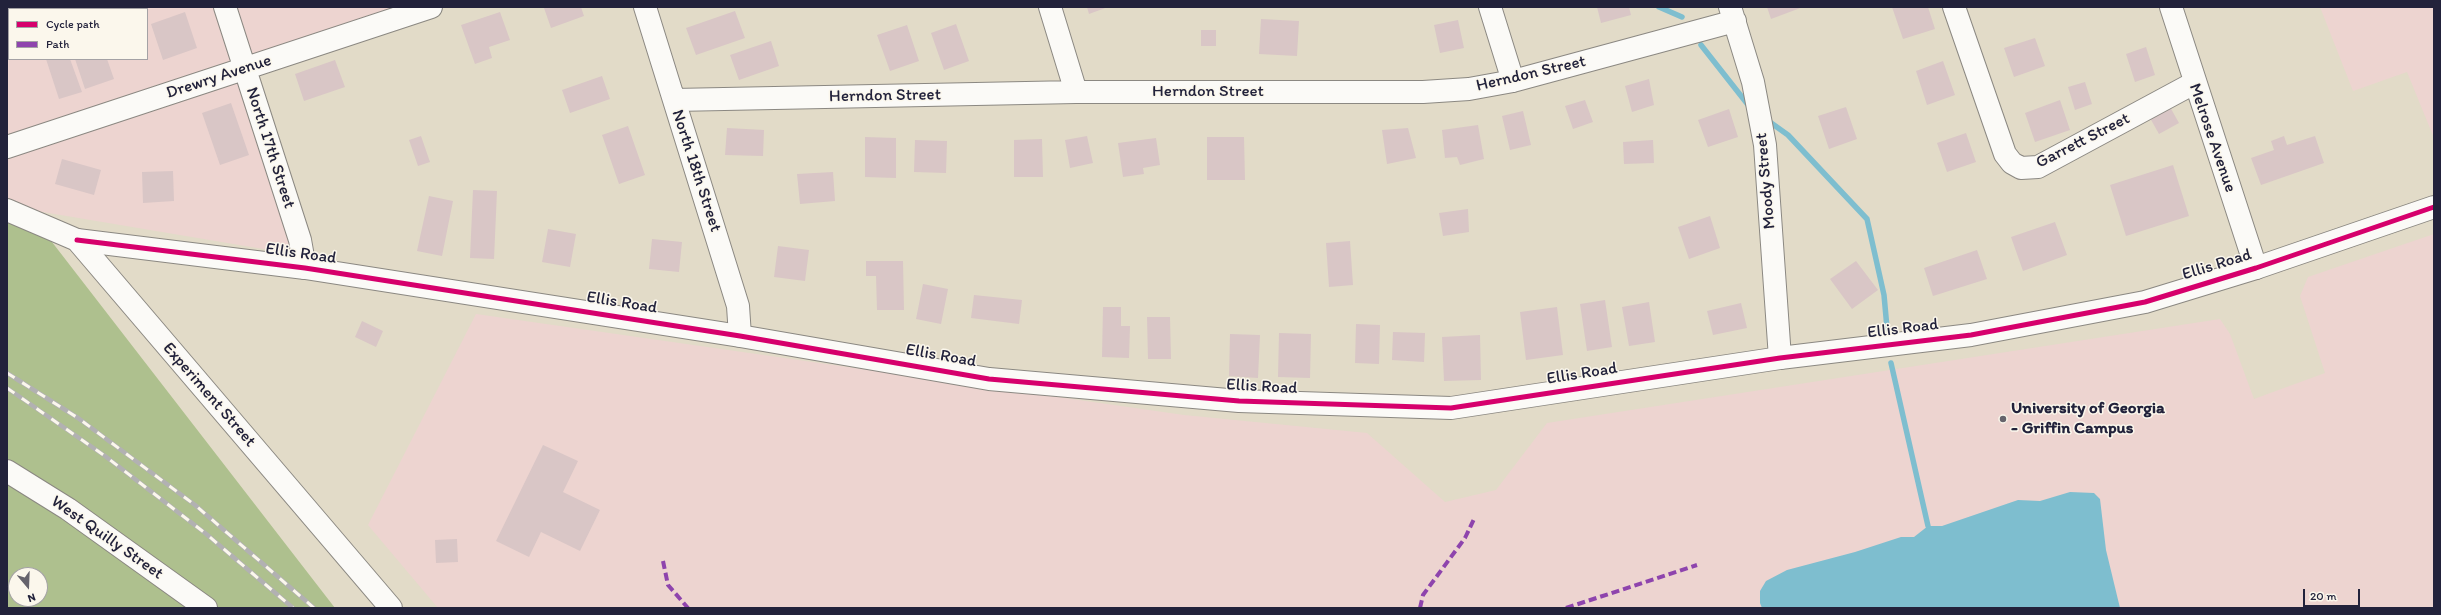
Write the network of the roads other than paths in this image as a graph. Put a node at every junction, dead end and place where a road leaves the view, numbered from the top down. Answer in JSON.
{"nodes":[{"id":1,"x":225,"y":7,"type":"edge"},
{"id":2,"x":430,"y":7,"type":"edge"},
{"id":3,"x":645,"y":7,"type":"edge"},
{"id":4,"x":1050,"y":7,"type":"edge"},
{"id":5,"x":1490,"y":7,"type":"edge"},
{"id":6,"x":1954,"y":7,"type":"edge"},
{"id":7,"x":2171,"y":7,"type":"edge"},
{"id":8,"x":1733,"y":14,"type":"edge"},
{"id":9,"x":244,"y":69,"type":"junction"},
{"id":10,"x":1513,"y":81,"type":"junction"},
{"id":11,"x":2194,"y":83,"type":"junction"},
{"id":12,"x":1076,"y":92,"type":"junction"},
{"id":13,"x":674,"y":100,"type":"junction"},
{"id":14,"x":7,"y":147,"type":"edge"},
{"id":15,"x":2434,"y":207,"type":"edge"},
{"id":16,"x":7,"y":210,"type":"edge"},
{"id":17,"x":77,"y":240,"type":"junction"},
{"id":18,"x":305,"y":268,"type":"junction"},
{"id":19,"x":2256,"y":268,"type":"junction"},
{"id":20,"x":740,"y":336,"type":"junction"},
{"id":21,"x":1780,"y":358,"type":"junction"},
{"id":22,"x":7,"y":470,"type":"edge"},
{"id":23,"x":206,"y":608,"type":"edge"},
{"id":24,"x":391,"y":608,"type":"edge"}],
"edges":[{"from":1,"to":9,"type":"street","name":"North 17th Street"},
{"from":2,"to":9,"type":"street","name":"Drewry Avenue"},
{"from":3,"to":13,"type":"street","name":"North 18th Street"},
{"from":4,"to":12,"type":"street"},
{"from":5,"to":10,"type":"street"},
{"from":6,"to":11,"type":"street","name":"Garrett Street"},
{"from":7,"to":11,"type":"street","name":"Melrose Avenue"},
{"from":8,"to":10,"type":"street","name":"Herndon Street"},
{"from":8,"to":21,"type":"street","name":"Moody Street"},
{"from":9,"to":14,"type":"street","name":"Drewry Avenue"},
{"from":9,"to":18,"type":"street","name":"North 17th Street"},
{"from":10,"to":12,"type":"street","name":"Herndon Street"},
{"from":11,"to":19,"type":"street","name":"Melrose Avenue"},
{"from":12,"to":13,"type":"street","name":"Herndon Street"},
{"from":13,"to":20,"type":"street","name":"North 18th Street"},
{"from":15,"to":19,"type":"street","name":"Ellis Road"},
{"from":16,"to":17,"type":"street","name":"Experiment Street"},
{"from":17,"to":18,"type":"street","name":"Ellis Road"},
{"from":17,"to":24,"type":"street","name":"Experiment Street"},
{"from":18,"to":20,"type":"street","name":"Ellis Road"},
{"from":19,"to":21,"type":"street","name":"Ellis Road"},
{"from":20,"to":21,"type":"street","name":"Ellis Road"},
{"from":22,"to":23,"type":"street","name":"West Quilly Street"}]}
